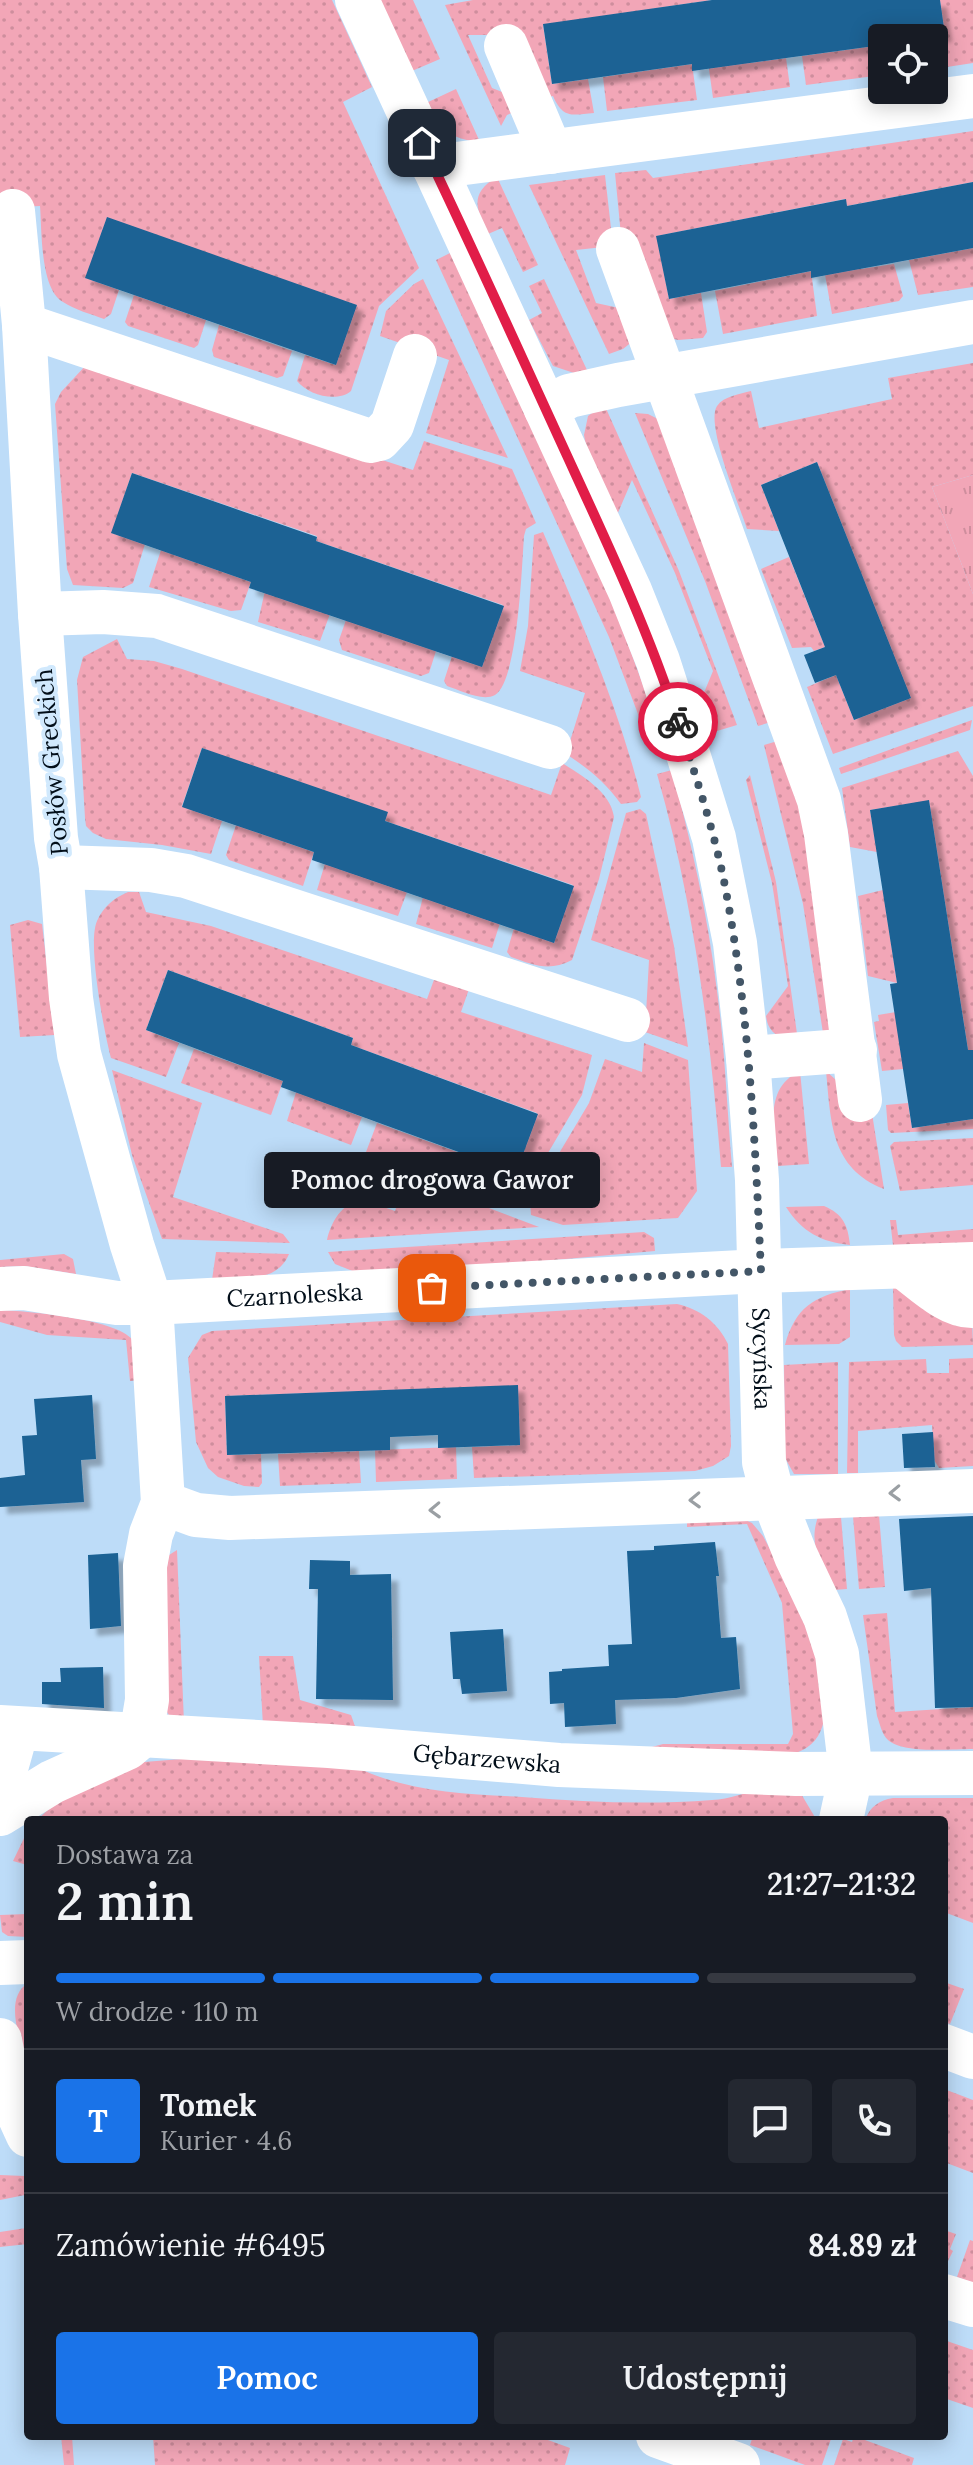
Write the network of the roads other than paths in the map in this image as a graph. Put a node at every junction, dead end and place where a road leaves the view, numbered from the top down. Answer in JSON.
{"nodes":[{"id":1,"x":357,"y":0,"type":"edge"},
{"id":2,"x":506,"y":46,"type":"dead end"},
{"id":3,"x":973,"y":96,"type":"edge"},
{"id":4,"x":551,"y":152,"type":"junction"},
{"id":5,"x":434,"y":167,"type":"junction"},
{"id":6,"x":13,"y":211,"type":"dead end"},
{"id":7,"x":618,"y":249,"type":"dead end"},
{"id":8,"x":973,"y":322,"type":"edge"},
{"id":9,"x":24,"y":325,"type":"junction"},
{"id":10,"x":415,"y":356,"type":"dead end"},
{"id":11,"x":664,"y":377,"type":"junction"},
{"id":12,"x":546,"y":409,"type":"junction"},
{"id":13,"x":40,"y":614,"type":"junction"},
{"id":14,"x":550,"y":747,"type":"dead end"},
{"id":15,"x":61,"y":867,"type":"junction"},
{"id":16,"x":628,"y":1020,"type":"dead end"},
{"id":17,"x":855,"y":1050,"type":"junction"},
{"id":18,"x":748,"y":1058,"type":"junction"},
{"id":19,"x":860,"y":1100,"type":"dead end"},
{"id":20,"x":973,"y":1264,"type":"edge"},
{"id":21,"x":904,"y":1267,"type":"junction"},
{"id":22,"x":761,"y":1271,"type":"junction"},
{"id":23,"x":0,"y":1289,"type":"edge"},
{"id":24,"x":151,"y":1303,"type":"junction"},
{"id":25,"x":973,"y":1306,"type":"edge"},
{"id":26,"x":973,"y":1491,"type":"edge"},
{"id":27,"x":773,"y":1497,"type":"junction"},
{"id":28,"x":163,"y":1503,"type":"junction"},
{"id":29,"x":8,"y":1728,"type":"edge"},
{"id":30,"x":141,"y":1736,"type":"junction"},
{"id":31,"x":973,"y":1773,"type":"edge"},
{"id":32,"x":851,"y":1774,"type":"junction"},
{"id":33,"x":0,"y":1790,"type":"edge"},
{"id":34,"x":0,"y":1814,"type":"edge"},
{"id":35,"x":842,"y":1816,"type":"edge"},
{"id":36,"x":24,"y":1962,"type":"edge"},
{"id":37,"x":0,"y":1963,"type":"edge"},
{"id":38,"x":0,"y":2040,"type":"edge"},
{"id":39,"x":948,"y":2048,"type":"edge"},
{"id":40,"x":973,"y":2057,"type":"edge"},
{"id":41,"x":24,"y":2126,"type":"edge"},
{"id":42,"x":948,"y":2297,"type":"edge"},
{"id":43,"x":973,"y":2305,"type":"edge"},
{"id":44,"x":669,"y":2440,"type":"edge"},
{"id":45,"x":738,"y":2465,"type":"edge"}],
"edges":[{"from":1,"to":5,"type":"street","name":"Sycyńska"},
{"from":2,"to":4,"type":"street"},
{"from":3,"to":4,"type":"street"},
{"from":4,"to":5,"type":"street"},
{"from":5,"to":12,"type":"street","name":"Sycyńska"},
{"from":6,"to":9,"type":"street","name":"Posłów Greckich"},
{"from":7,"to":11,"type":"street"},
{"from":8,"to":11,"type":"street"},
{"from":9,"to":10,"type":"street"},
{"from":9,"to":13,"type":"street","name":"Posłów Greckich"},
{"from":11,"to":12,"type":"street"},
{"from":11,"to":17,"type":"street"},
{"from":12,"to":18,"type":"street","name":"Sycyńska"},
{"from":13,"to":14,"type":"street"},
{"from":13,"to":15,"type":"street","name":"Posłów Greckich"},
{"from":15,"to":16,"type":"street"},
{"from":15,"to":24,"type":"street","name":"Posłów Greckich"},
{"from":17,"to":18,"type":"street"},
{"from":17,"to":19,"type":"street"},
{"from":18,"to":22,"type":"street","name":"Sycyńska"},
{"from":20,"to":21,"type":"street","name":"Czarnoleska"},
{"from":21,"to":22,"type":"street","name":"Czarnoleska"},
{"from":21,"to":25,"type":"street"},
{"from":22,"to":24,"type":"street","name":"Czarnoleska"},
{"from":22,"to":27,"type":"street","name":"Sycyńska"},
{"from":23,"to":24,"type":"street","name":"Czarnoleska"},
{"from":24,"to":28,"type":"street","name":"Posłów Greckich"},
{"from":26,"to":27,"type":"street","one_way":true},
{"from":27,"to":28,"type":"street","one_way":true},
{"from":27,"to":32,"type":"street","name":"Sycyńska"},
{"from":28,"to":30,"type":"street"},
{"from":29,"to":30,"type":"street","name":"Gębarzewska"},
{"from":29,"to":33,"type":"street"},
{"from":30,"to":32,"type":"street","name":"Gębarzewska"},
{"from":30,"to":34,"type":"street"},
{"from":31,"to":32,"type":"street","name":"Gębarzewska"},
{"from":32,"to":35,"type":"street","name":"Sycyńska"},
{"from":36,"to":37,"type":"street"},
{"from":38,"to":41,"type":"street"},
{"from":39,"to":40,"type":"street"},
{"from":42,"to":43,"type":"street"},
{"from":44,"to":45,"type":"street"}]}
